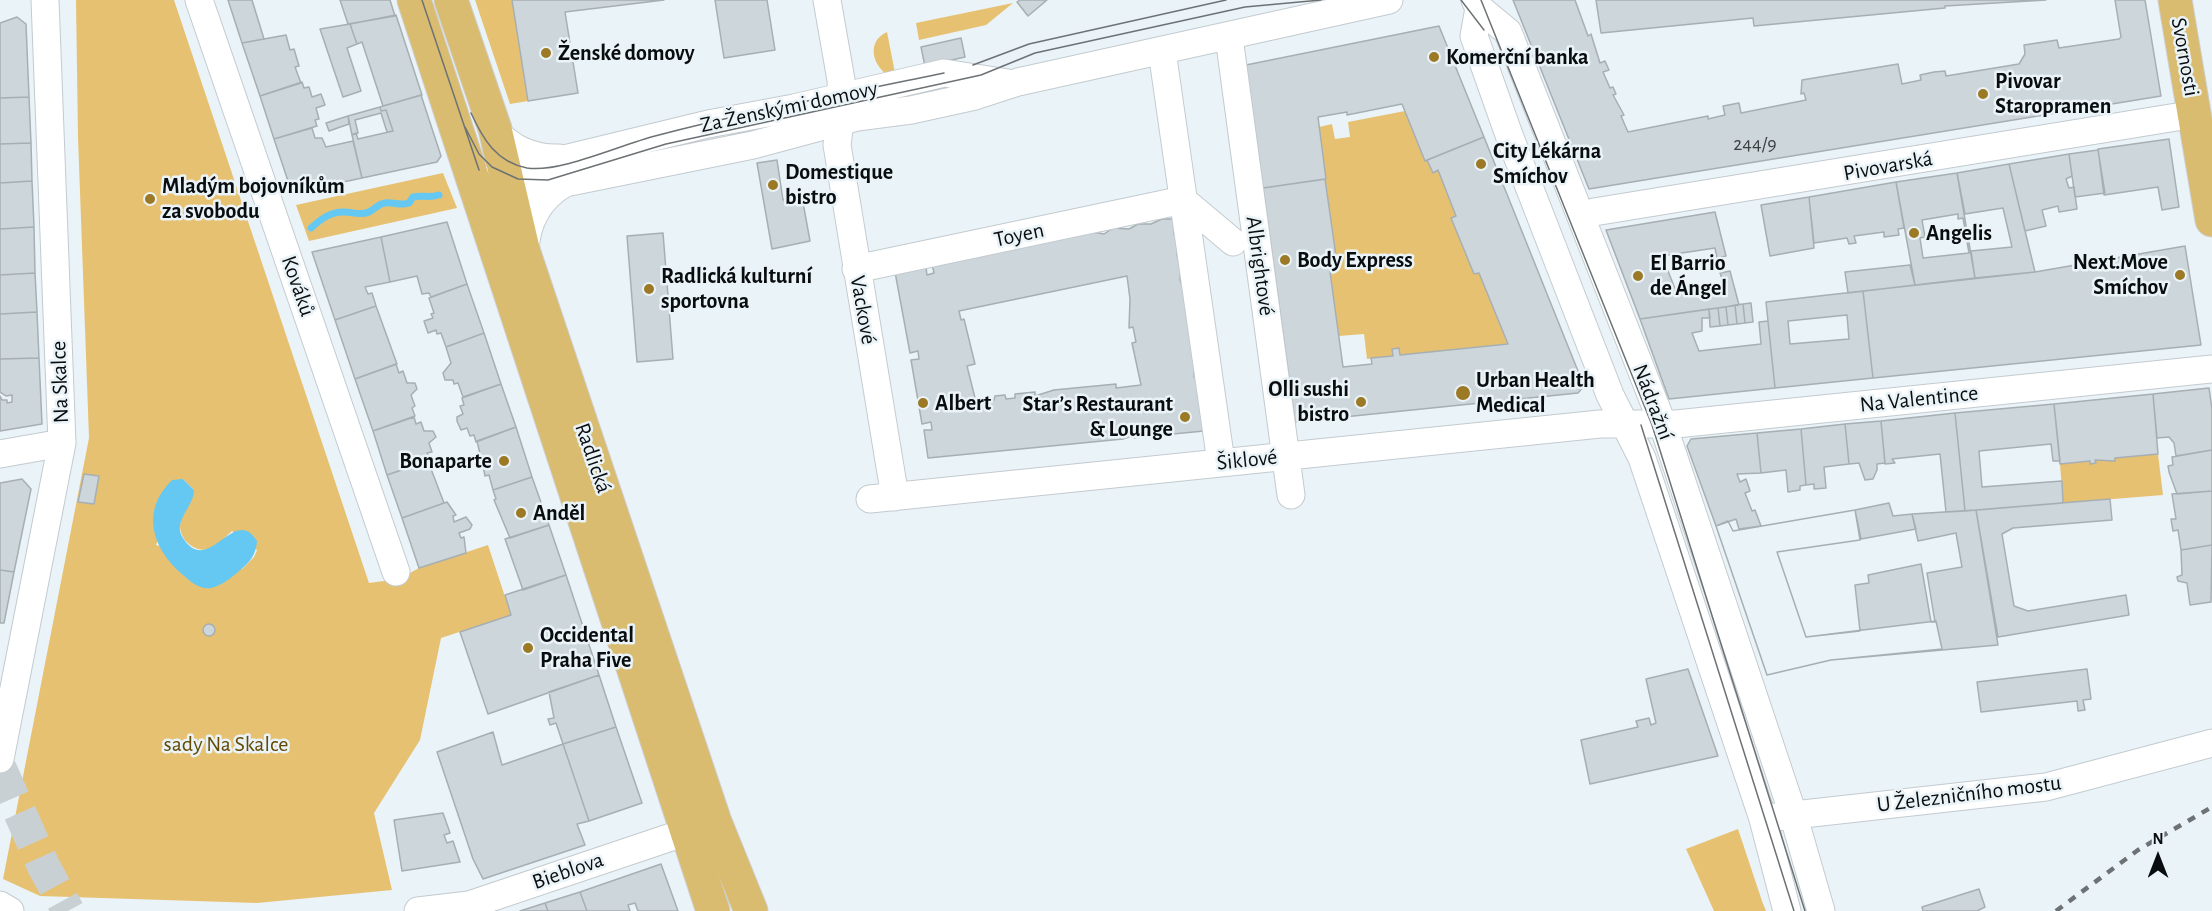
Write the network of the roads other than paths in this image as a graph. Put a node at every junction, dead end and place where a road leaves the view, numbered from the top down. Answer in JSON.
{"nodes":[{"id":1,"x":45,"y":0,"type":"edge"},
{"id":2,"x":199,"y":0,"type":"edge"},
{"id":3,"x":414,"y":0,"type":"edge"},
{"id":4,"x":451,"y":0,"type":"edge"},
{"id":5,"x":827,"y":0,"type":"edge"},
{"id":6,"x":1389,"y":0,"type":"edge"},
{"id":7,"x":2175,"y":0,"type":"edge"},
{"id":8,"x":1477,"y":4,"type":"edge"},
{"id":9,"x":1229,"y":37,"type":"junction"},
{"id":10,"x":1162,"y":51,"type":"junction"},
{"id":11,"x":1018,"y":82,"type":"junction"},
{"id":12,"x":842,"y":95,"type":"junction"},
{"id":13,"x":2195,"y":114,"type":"junction"},
{"id":14,"x":839,"y":122,"type":"junction"},
{"id":15,"x":495,"y":129,"type":"junction"},
{"id":16,"x":464,"y":152,"type":"junction"},
{"id":17,"x":563,"y":171,"type":"junction"},
{"id":18,"x":510,"y":189,"type":"junction"},
{"id":19,"x":1183,"y":200,"type":"junction"},
{"id":20,"x":1582,"y":218,"type":"junction"},
{"id":21,"x":2212,"y":220,"type":"edge"},
{"id":22,"x":1233,"y":242,"type":"dead end"},
{"id":23,"x":511,"y":255,"type":"junction"},
{"id":24,"x":856,"y":269,"type":"junction"},
{"id":25,"x":2212,"y":369,"type":"edge"},
{"id":26,"x":1625,"y":425,"type":"junction"},
{"id":27,"x":1663,"y":425,"type":"junction"},
{"id":28,"x":62,"y":443,"type":"junction"},
{"id":29,"x":0,"y":454,"type":"edge"},
{"id":30,"x":1286,"y":456,"type":"junction"},
{"id":31,"x":1221,"y":462,"type":"junction"},
{"id":32,"x":1291,"y":495,"type":"dead end"},
{"id":33,"x":882,"y":498,"type":"joint"},
{"id":34,"x":396,"y":572,"type":"dead end"},
{"id":35,"x":2212,"y":743,"type":"edge"},
{"id":36,"x":0,"y":759,"type":"edge"},
{"id":37,"x":1793,"y":814,"type":"junction"},
{"id":38,"x":1763,"y":819,"type":"junction"},
{"id":39,"x":701,"y":827,"type":"junction"},
{"id":40,"x":0,"y":905,"type":"edge"},
{"id":41,"x":10,"y":911,"type":"edge"},
{"id":42,"x":418,"y":911,"type":"edge"},
{"id":43,"x":713,"y":911,"type":"edge"},
{"id":44,"x":752,"y":911,"type":"edge"},
{"id":45,"x":1787,"y":911,"type":"edge"},
{"id":46,"x":1821,"y":911,"type":"edge"}],
"edges":[{"from":1,"to":28,"type":"street","name":"Na Skalce"},
{"from":2,"to":34,"type":"street","name":"Kováků"},
{"from":3,"to":16,"type":"main road","name":"Radlická"},
{"from":4,"to":15,"type":"main road","name":"Radlická"},
{"from":5,"to":12,"type":"street","name":"Vackové"},
{"from":6,"to":9,"type":"street","name":"Za Ženskými domovy"},
{"from":7,"to":13,"type":"main road","name":"Svornosti"},
{"from":8,"to":20,"type":"street","name":"Nádražní"},
{"from":8,"to":26,"type":"street","name":"Nádražní"},
{"from":9,"to":10,"type":"street","name":"Za Ženskými domovy"},
{"from":9,"to":30,"type":"street","name":"Albrightové"},
{"from":10,"to":11,"type":"street","name":"Za Ženskými domovy"},
{"from":10,"to":19,"type":"street"},
{"from":11,"to":12,"type":"street","name":"Za Ženskými domovy"},
{"from":11,"to":14,"type":"street","name":"Za Ženskými domovy"},
{"from":12,"to":14,"type":"street","name":"Vackové"},
{"from":12,"to":17,"type":"street","name":"Za Ženskými domovy"},
{"from":13,"to":20,"type":"street","name":"Pivovarská"},
{"from":13,"to":21,"type":"main road","name":"Svornosti"},
{"from":14,"to":17,"type":"street","name":"Za Ženskými domovy"},
{"from":14,"to":24,"type":"street","name":"Vackové"},
{"from":15,"to":17,"type":"street"},
{"from":15,"to":18,"type":"main road","name":"Radlická"},
{"from":16,"to":18,"type":"street"},
{"from":16,"to":23,"type":"main road","name":"Radlická"},
{"from":17,"to":18,"type":"street"},
{"from":17,"to":23,"type":"street"},
{"from":18,"to":23,"type":"main road","name":"Radlická"},
{"from":19,"to":22,"type":"street"},
{"from":19,"to":24,"type":"street","name":"Toyen"},
{"from":19,"to":31,"type":"street"},
{"from":20,"to":27,"type":"street","name":"Nádražní"},
{"from":23,"to":39,"type":"main road","name":"Radlická"},
{"from":24,"to":33,"type":"street","name":"Vackové"},
{"from":25,"to":27,"type":"street","name":"Na Valentince"},
{"from":26,"to":27,"type":"street","name":"Na Valentince"},
{"from":26,"to":30,"type":"street","name":"Šiklové"},
{"from":26,"to":38,"type":"street","name":"Nádražní"},
{"from":27,"to":37,"type":"street","name":"Nádražní"},
{"from":28,"to":29,"type":"street"},
{"from":28,"to":36,"type":"street","name":"Na Skalce"},
{"from":30,"to":31,"type":"street","name":"Šiklové"},
{"from":30,"to":32,"type":"street","name":"Albrightové"},
{"from":31,"to":33,"type":"street","name":"Šiklové"},
{"from":35,"to":37,"type":"street","name":"U Železničního mostu"},
{"from":37,"to":38,"type":"street"},
{"from":37,"to":46,"type":"street","name":"Nádražní"},
{"from":38,"to":45,"type":"street","name":"Nádražní"},
{"from":39,"to":42,"type":"street","name":"Bieblova"},
{"from":39,"to":43,"type":"main road","name":"Radlická"},
{"from":39,"to":44,"type":"main road","name":"Radlická"},
{"from":40,"to":41,"type":"street"}]}
